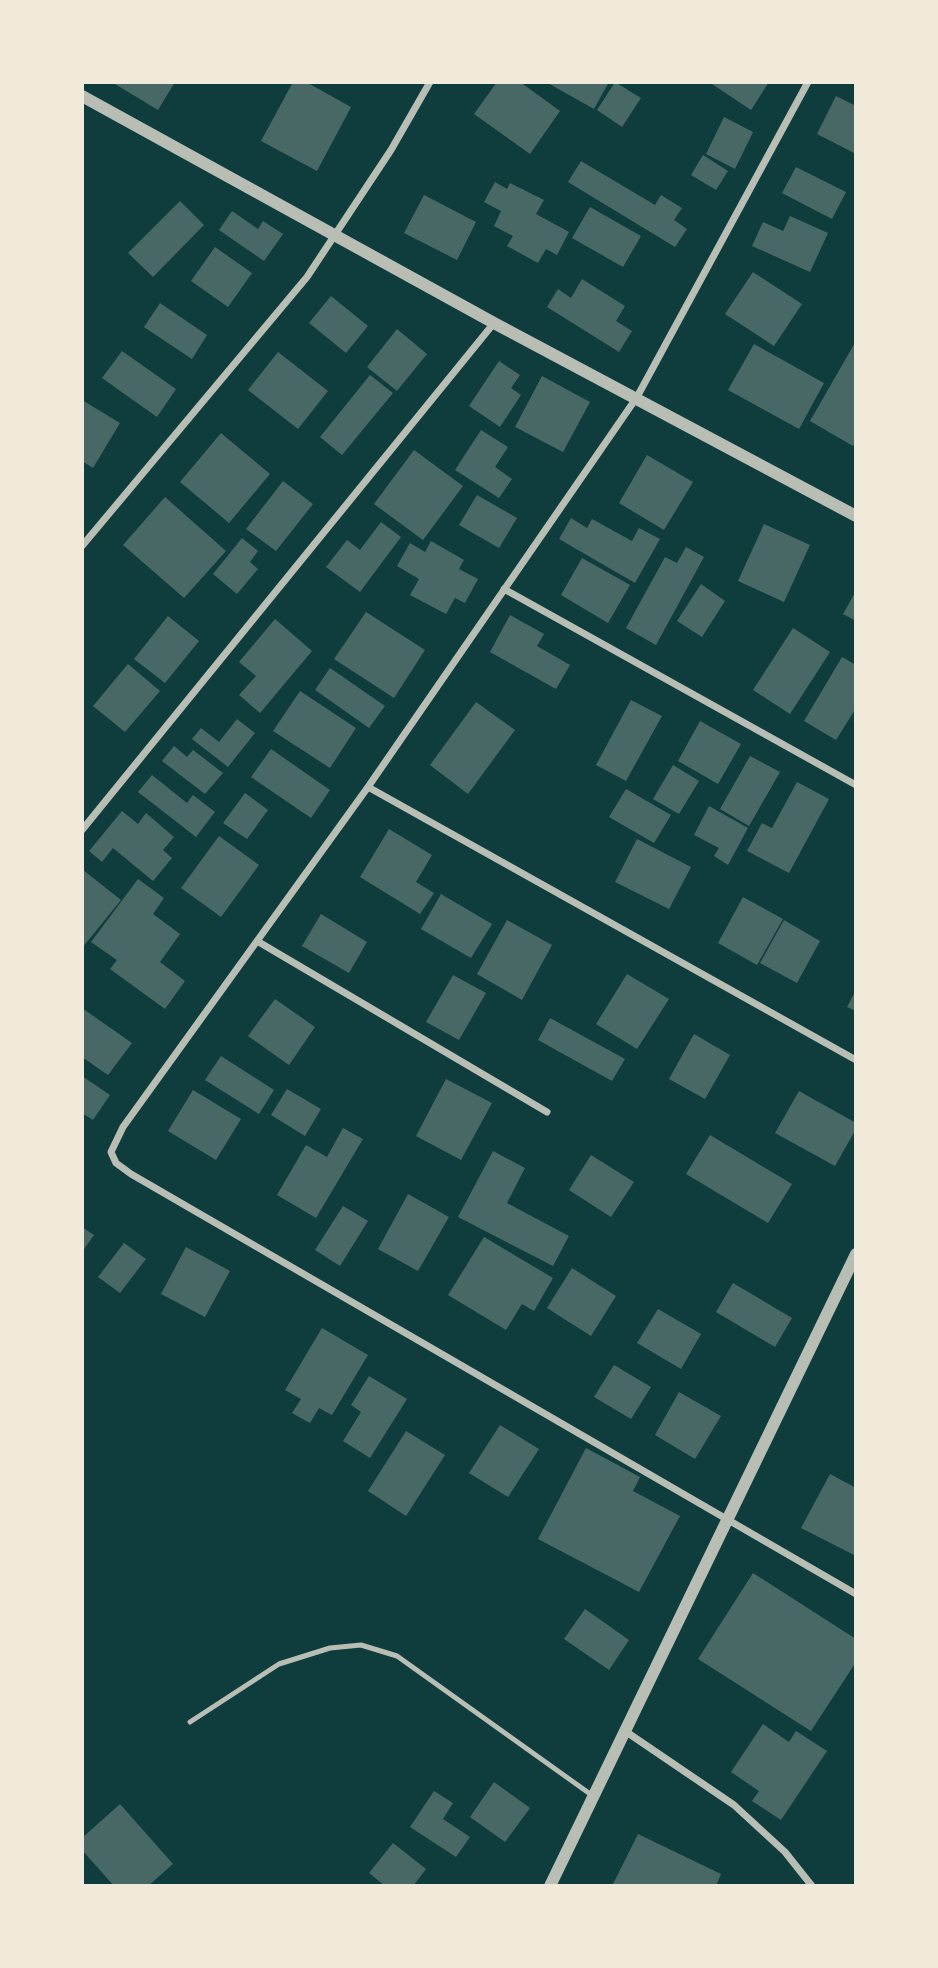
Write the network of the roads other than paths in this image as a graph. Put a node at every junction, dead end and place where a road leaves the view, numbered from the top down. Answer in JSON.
{"nodes":[{"id":1,"x":430,"y":82,"type":"edge"},
{"id":2,"x":808,"y":82,"type":"edge"},
{"id":3,"x":82,"y":96,"type":"edge"},
{"id":4,"x":335,"y":236,"type":"junction"},
{"id":5,"x":494,"y":323,"type":"junction"},
{"id":6,"x":637,"y":397,"type":"junction"},
{"id":7,"x":856,"y":516,"type":"edge"},
{"id":8,"x":82,"y":546,"type":"edge"},
{"id":9,"x":504,"y":589,"type":"junction"},
{"id":10,"x":856,"y":785,"type":"edge"},
{"id":11,"x":368,"y":787,"type":"junction"},
{"id":12,"x":82,"y":830,"type":"edge"},
{"id":13,"x":257,"y":941,"type":"junction"},
{"id":14,"x":856,"y":1060,"type":"edge"},
{"id":15,"x":547,"y":1112,"type":"dead end"},
{"id":16,"x":856,"y":1254,"type":"edge"},
{"id":17,"x":728,"y":1518,"type":"junction"},
{"id":18,"x":856,"y":1594,"type":"edge"},
{"id":19,"x":190,"y":1722,"type":"dead end"},
{"id":20,"x":625,"y":1731,"type":"junction"},
{"id":21,"x":593,"y":1796,"type":"junction"},
{"id":22,"x":550,"y":1886,"type":"edge"},
{"id":23,"x":812,"y":1886,"type":"edge"}],
"edges":[{"from":1,"to":4,"type":"street"},
{"from":2,"to":6,"type":"street"},
{"from":3,"to":4,"type":"street"},
{"from":4,"to":5,"type":"street"},
{"from":4,"to":8,"type":"street"},
{"from":5,"to":6,"type":"street"},
{"from":5,"to":12,"type":"street"},
{"from":6,"to":7,"type":"street"},
{"from":6,"to":9,"type":"street"},
{"from":9,"to":10,"type":"street"},
{"from":9,"to":11,"type":"street"},
{"from":11,"to":13,"type":"street"},
{"from":11,"to":14,"type":"street"},
{"from":13,"to":15,"type":"street"},
{"from":13,"to":17,"type":"street"},
{"from":16,"to":17,"type":"street"},
{"from":17,"to":18,"type":"street"},
{"from":17,"to":20,"type":"street"},
{"from":19,"to":21,"type":"lane"},
{"from":20,"to":21,"type":"street"},
{"from":20,"to":23,"type":"street"},
{"from":21,"to":22,"type":"street"}]}
